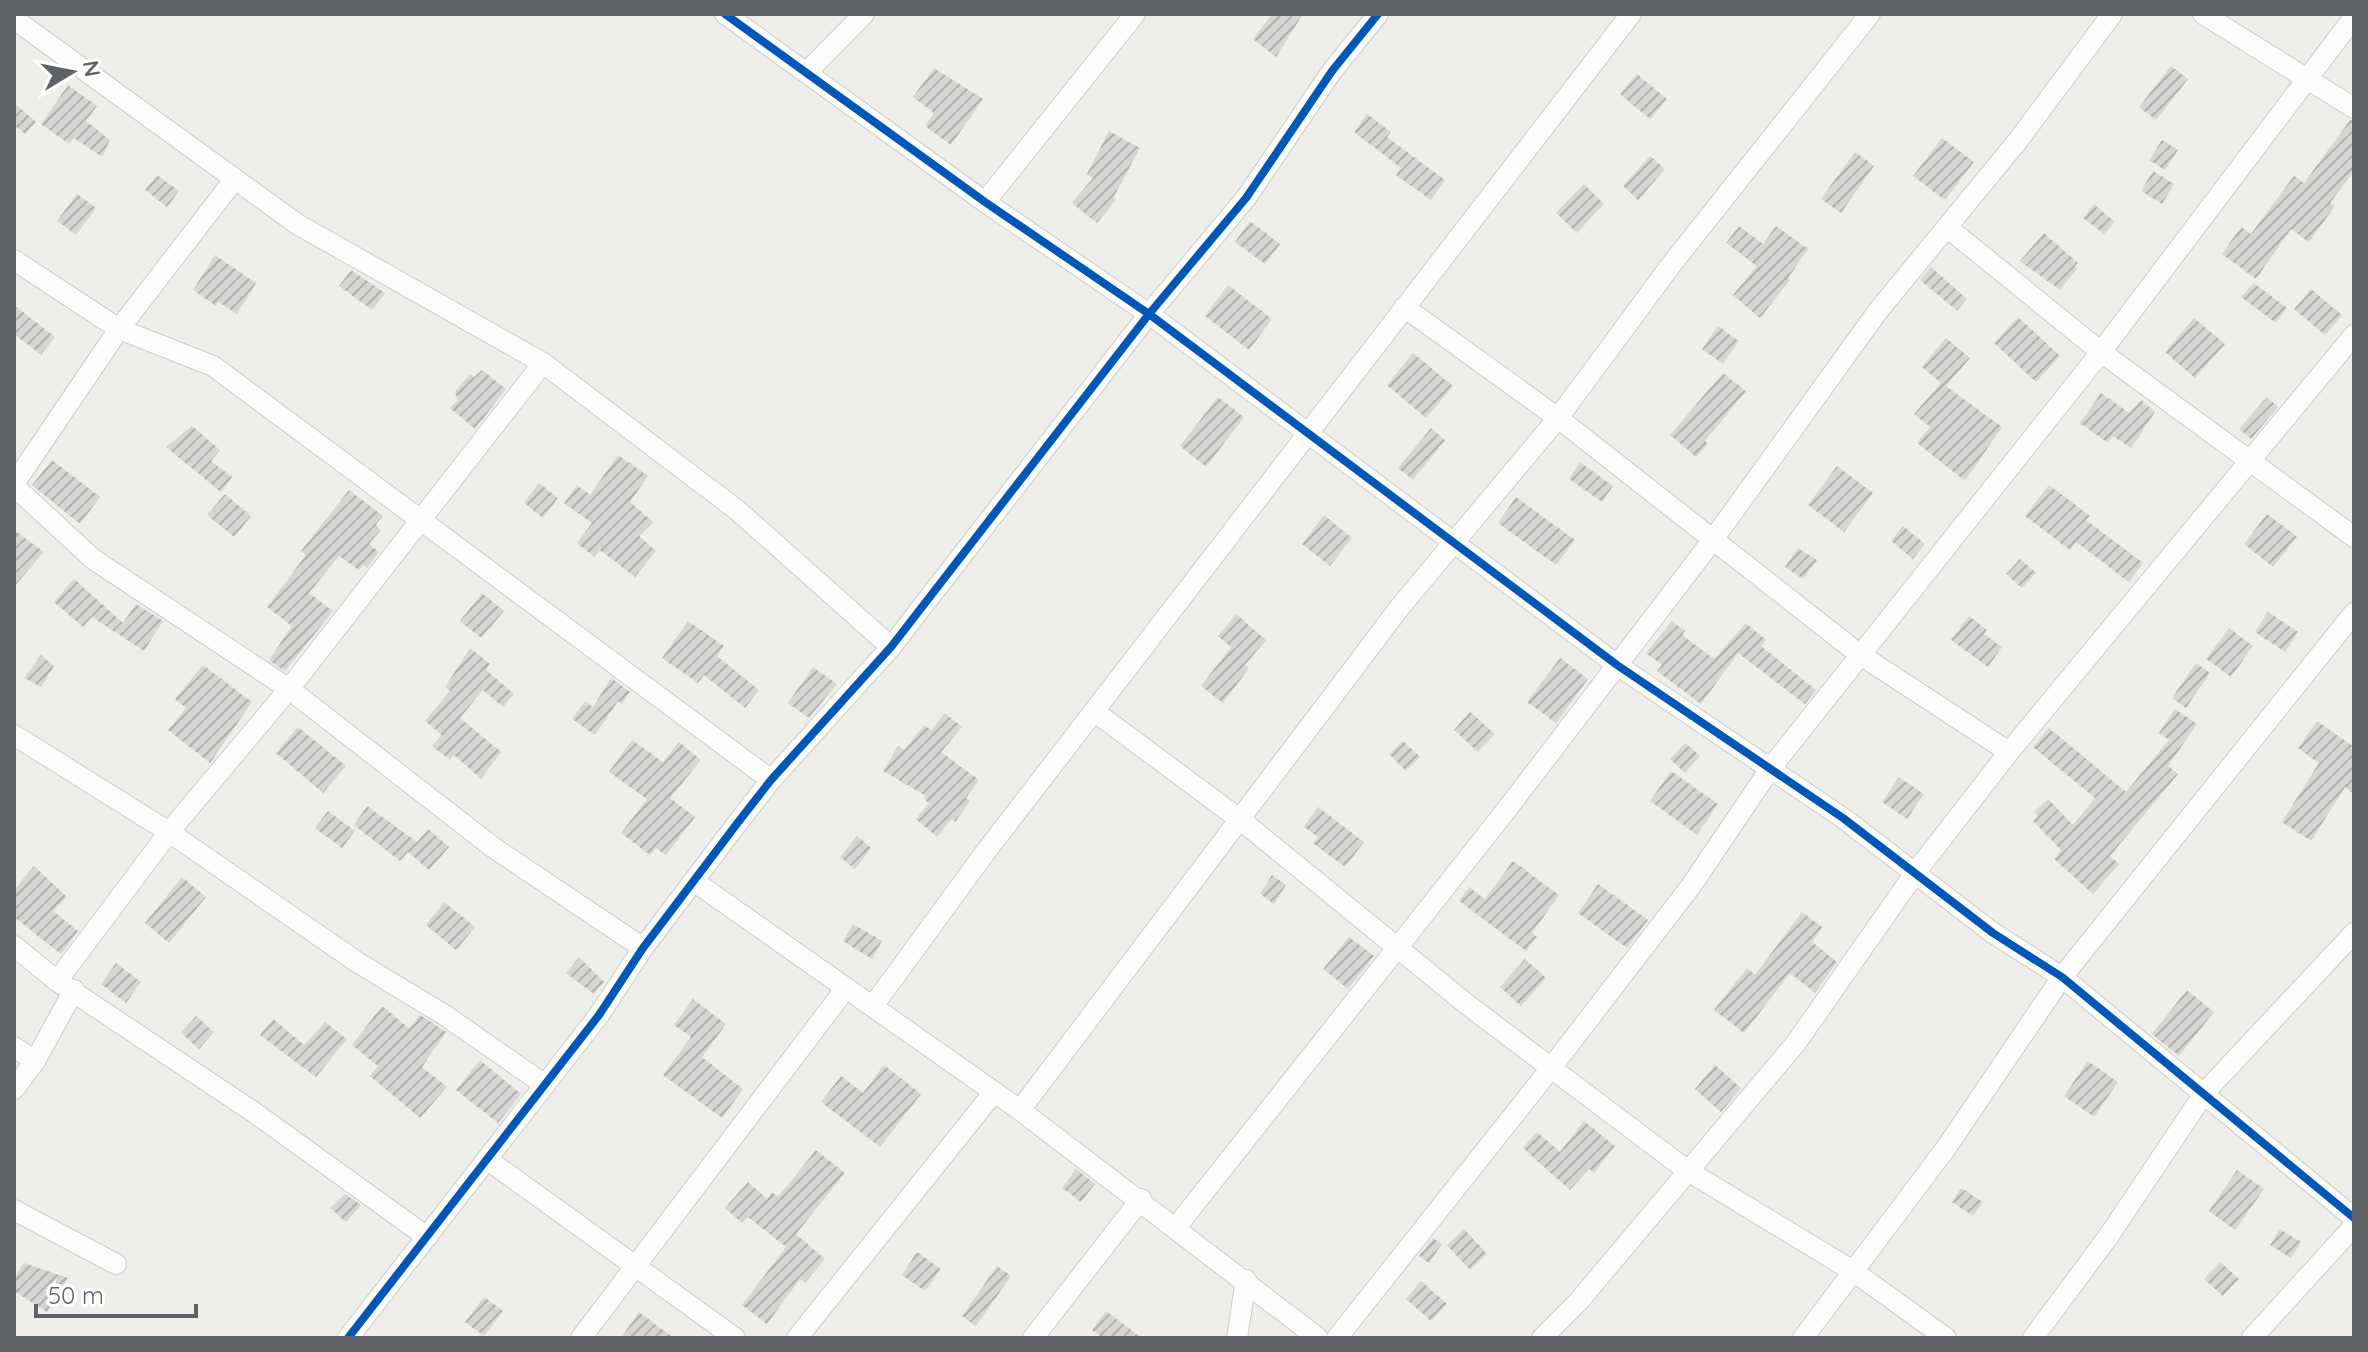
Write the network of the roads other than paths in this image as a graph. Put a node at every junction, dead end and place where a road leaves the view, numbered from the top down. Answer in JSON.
{"nodes":[{"id":1,"x":725,"y":14,"type":"edge"},
{"id":2,"x":864,"y":14,"type":"edge"},
{"id":3,"x":1135,"y":14,"type":"edge"},
{"id":4,"x":1378,"y":14,"type":"edge"},
{"id":5,"x":1631,"y":14,"type":"edge"},
{"id":6,"x":1870,"y":14,"type":"edge"},
{"id":7,"x":2112,"y":14,"type":"edge"},
{"id":8,"x":2203,"y":14,"type":"edge"},
{"id":9,"x":2354,"y":17,"type":"edge"},
{"id":10,"x":14,"y":19,"type":"edge"},
{"id":11,"x":807,"y":72,"type":"junction"},
{"id":12,"x":2306,"y":78,"type":"junction"},
{"id":13,"x":2354,"y":108,"type":"edge"},
{"id":14,"x":234,"y":180,"type":"junction"},
{"id":15,"x":985,"y":202,"type":"junction"},
{"id":16,"x":1948,"y":228,"type":"junction"},
{"id":17,"x":14,"y":260,"type":"edge"},
{"id":18,"x":1404,"y":307,"type":"junction"},
{"id":19,"x":1149,"y":314,"type":"junction"},
{"id":20,"x":119,"y":329,"type":"junction"},
{"id":21,"x":2354,"y":335,"type":"edge"},
{"id":22,"x":2101,"y":352,"type":"junction"},
{"id":23,"x":543,"y":363,"type":"junction"},
{"id":24,"x":1558,"y":418,"type":"junction"},
{"id":25,"x":1308,"y":434,"type":"junction"},
{"id":26,"x":2248,"y":462,"type":"junction"},
{"id":27,"x":14,"y":485,"type":"edge"},
{"id":28,"x":420,"y":522,"type":"junction"},
{"id":29,"x":2354,"y":537,"type":"edge"},
{"id":30,"x":1712,"y":541,"type":"junction"},
{"id":31,"x":1451,"y":543,"type":"junction"},
{"id":32,"x":2354,"y":613,"type":"edge"},
{"id":33,"x":891,"y":647,"type":"junction"},
{"id":34,"x":1859,"y":654,"type":"junction"},
{"id":35,"x":1617,"y":665,"type":"junction"},
{"id":36,"x":289,"y":689,"type":"junction"},
{"id":37,"x":1095,"y":712,"type":"junction"},
{"id":38,"x":14,"y":735,"type":"edge"},
{"id":39,"x":2009,"y":752,"type":"junction"},
{"id":40,"x":1770,"y":769,"type":"junction"},
{"id":41,"x":771,"y":780,"type":"junction"},
{"id":42,"x":1242,"y":821,"type":"junction"},
{"id":43,"x":169,"y":832,"type":"junction"},
{"id":44,"x":1915,"y":873,"type":"junction"},
{"id":45,"x":695,"y":882,"type":"junction"},
{"id":46,"x":2354,"y":933,"type":"edge"},
{"id":47,"x":14,"y":946,"type":"edge"},
{"id":48,"x":643,"y":948,"type":"junction"},
{"id":49,"x":1396,"y":949,"type":"junction"},
{"id":50,"x":2346,"y":955,"type":"edge"},
{"id":51,"x":2062,"y":977,"type":"junction"},
{"id":52,"x":66,"y":986,"type":"junction"},
{"id":53,"x":846,"y":988,"type":"junction"},
{"id":54,"x":873,"y":1006,"type":"junction"},
{"id":55,"x":14,"y":1047,"type":"edge"},
{"id":56,"x":35,"y":1061,"type":"junction"},
{"id":57,"x":1551,"y":1068,"type":"junction"},
{"id":58,"x":545,"y":1085,"type":"junction"},
{"id":59,"x":14,"y":1089,"type":"edge"},
{"id":60,"x":994,"y":1092,"type":"junction"},
{"id":61,"x":2205,"y":1092,"type":"junction"},
{"id":62,"x":1020,"y":1110,"type":"junction"},
{"id":63,"x":488,"y":1160,"type":"junction"},
{"id":64,"x":1688,"y":1171,"type":"junction"},
{"id":65,"x":1141,"y":1199,"type":"junction"},
{"id":66,"x":14,"y":1210,"type":"edge"},
{"id":67,"x":2354,"y":1218,"type":"edge"},
{"id":68,"x":1177,"y":1226,"type":"junction"},
{"id":69,"x":2354,"y":1226,"type":"edge"},
{"id":70,"x":427,"y":1237,"type":"junction"},
{"id":71,"x":116,"y":1264,"type":"dead end"},
{"id":72,"x":636,"y":1265,"type":"junction"},
{"id":73,"x":1853,"y":1271,"type":"junction"},
{"id":74,"x":1246,"y":1280,"type":"junction"},
{"id":75,"x":348,"y":1338,"type":"edge"},
{"id":76,"x":581,"y":1338,"type":"edge"},
{"id":77,"x":735,"y":1338,"type":"edge"},
{"id":78,"x":797,"y":1338,"type":"edge"},
{"id":79,"x":1033,"y":1338,"type":"edge"},
{"id":80,"x":1237,"y":1338,"type":"edge"},
{"id":81,"x":1318,"y":1338,"type":"edge"},
{"id":82,"x":1337,"y":1338,"type":"edge"},
{"id":83,"x":1542,"y":1338,"type":"edge"},
{"id":84,"x":1803,"y":1338,"type":"edge"},
{"id":85,"x":1946,"y":1338,"type":"edge"},
{"id":86,"x":2033,"y":1338,"type":"edge"},
{"id":87,"x":2252,"y":1338,"type":"edge"}],
"edges":[{"from":1,"to":11,"type":"street"},
{"from":2,"to":11,"type":"street"},
{"from":3,"to":15,"type":"street"},
{"from":4,"to":19,"type":"street"},
{"from":5,"to":18,"type":"street"},
{"from":6,"to":24,"type":"street"},
{"from":7,"to":16,"type":"street"},
{"from":8,"to":12,"type":"street"},
{"from":9,"to":12,"type":"street"},
{"from":10,"to":14,"type":"street"},
{"from":11,"to":15,"type":"street"},
{"from":12,"to":13,"type":"street"},
{"from":12,"to":22,"type":"street"},
{"from":14,"to":20,"type":"street"},
{"from":14,"to":23,"type":"street"},
{"from":15,"to":19,"type":"street"},
{"from":16,"to":22,"type":"street"},
{"from":16,"to":30,"type":"street"},
{"from":17,"to":20,"type":"street"},
{"from":18,"to":24,"type":"street"},
{"from":18,"to":25,"type":"street"},
{"from":19,"to":25,"type":"street"},
{"from":19,"to":33,"type":"street"},
{"from":20,"to":27,"type":"street"},
{"from":20,"to":28,"type":"street"},
{"from":21,"to":26,"type":"street"},
{"from":22,"to":26,"type":"street"},
{"from":22,"to":34,"type":"street"},
{"from":23,"to":28,"type":"street"},
{"from":23,"to":33,"type":"street"},
{"from":24,"to":30,"type":"street"},
{"from":24,"to":31,"type":"street"},
{"from":25,"to":31,"type":"street"},
{"from":25,"to":37,"type":"street"},
{"from":26,"to":29,"type":"street"},
{"from":26,"to":39,"type":"street"},
{"from":27,"to":36,"type":"street"},
{"from":28,"to":36,"type":"street"},
{"from":28,"to":41,"type":"street"},
{"from":30,"to":34,"type":"street"},
{"from":30,"to":35,"type":"street"},
{"from":31,"to":35,"type":"street"},
{"from":31,"to":42,"type":"street"},
{"from":32,"to":51,"type":"street"},
{"from":33,"to":41,"type":"street"},
{"from":34,"to":39,"type":"street"},
{"from":34,"to":40,"type":"street"},
{"from":35,"to":40,"type":"street"},
{"from":35,"to":49,"type":"street"},
{"from":36,"to":43,"type":"street"},
{"from":36,"to":48,"type":"street"},
{"from":37,"to":42,"type":"street"},
{"from":37,"to":54,"type":"street"},
{"from":38,"to":43,"type":"street"},
{"from":39,"to":44,"type":"street"},
{"from":40,"to":44,"type":"street"},
{"from":40,"to":57,"type":"street"},
{"from":41,"to":45,"type":"street"},
{"from":42,"to":49,"type":"street"},
{"from":42,"to":62,"type":"street"},
{"from":43,"to":52,"type":"street"},
{"from":43,"to":58,"type":"street"},
{"from":44,"to":51,"type":"street"},
{"from":44,"to":64,"type":"street"},
{"from":45,"to":48,"type":"street"},
{"from":45,"to":53,"type":"street"},
{"from":46,"to":50,"type":"street"},
{"from":47,"to":52,"type":"street"},
{"from":48,"to":58,"type":"street"},
{"from":49,"to":57,"type":"street"},
{"from":49,"to":68,"type":"street"},
{"from":50,"to":61,"type":"street"},
{"from":51,"to":61,"type":"street"},
{"from":51,"to":73,"type":"street"},
{"from":52,"to":56,"type":"street"},
{"from":52,"to":70,"type":"street"},
{"from":53,"to":54,"type":"street"},
{"from":53,"to":72,"type":"street"},
{"from":54,"to":60,"type":"street"},
{"from":55,"to":56,"type":"street"},
{"from":56,"to":59,"type":"street"},
{"from":57,"to":64,"type":"street"},
{"from":57,"to":82,"type":"street"},
{"from":58,"to":63,"type":"street"},
{"from":60,"to":62,"type":"street"},
{"from":60,"to":78,"type":"street"},
{"from":61,"to":67,"type":"street"},
{"from":61,"to":86,"type":"street"},
{"from":62,"to":65,"type":"street"},
{"from":63,"to":70,"type":"street"},
{"from":63,"to":72,"type":"street"},
{"from":64,"to":73,"type":"street"},
{"from":64,"to":83,"type":"street"},
{"from":65,"to":68,"type":"street"},
{"from":65,"to":79,"type":"street"},
{"from":66,"to":71,"type":"street"},
{"from":68,"to":74,"type":"street"},
{"from":69,"to":87,"type":"street"},
{"from":70,"to":75,"type":"street"},
{"from":72,"to":76,"type":"street"},
{"from":72,"to":77,"type":"street"},
{"from":73,"to":84,"type":"street"},
{"from":73,"to":85,"type":"street"},
{"from":74,"to":80,"type":"street"},
{"from":74,"to":81,"type":"street"}]}
